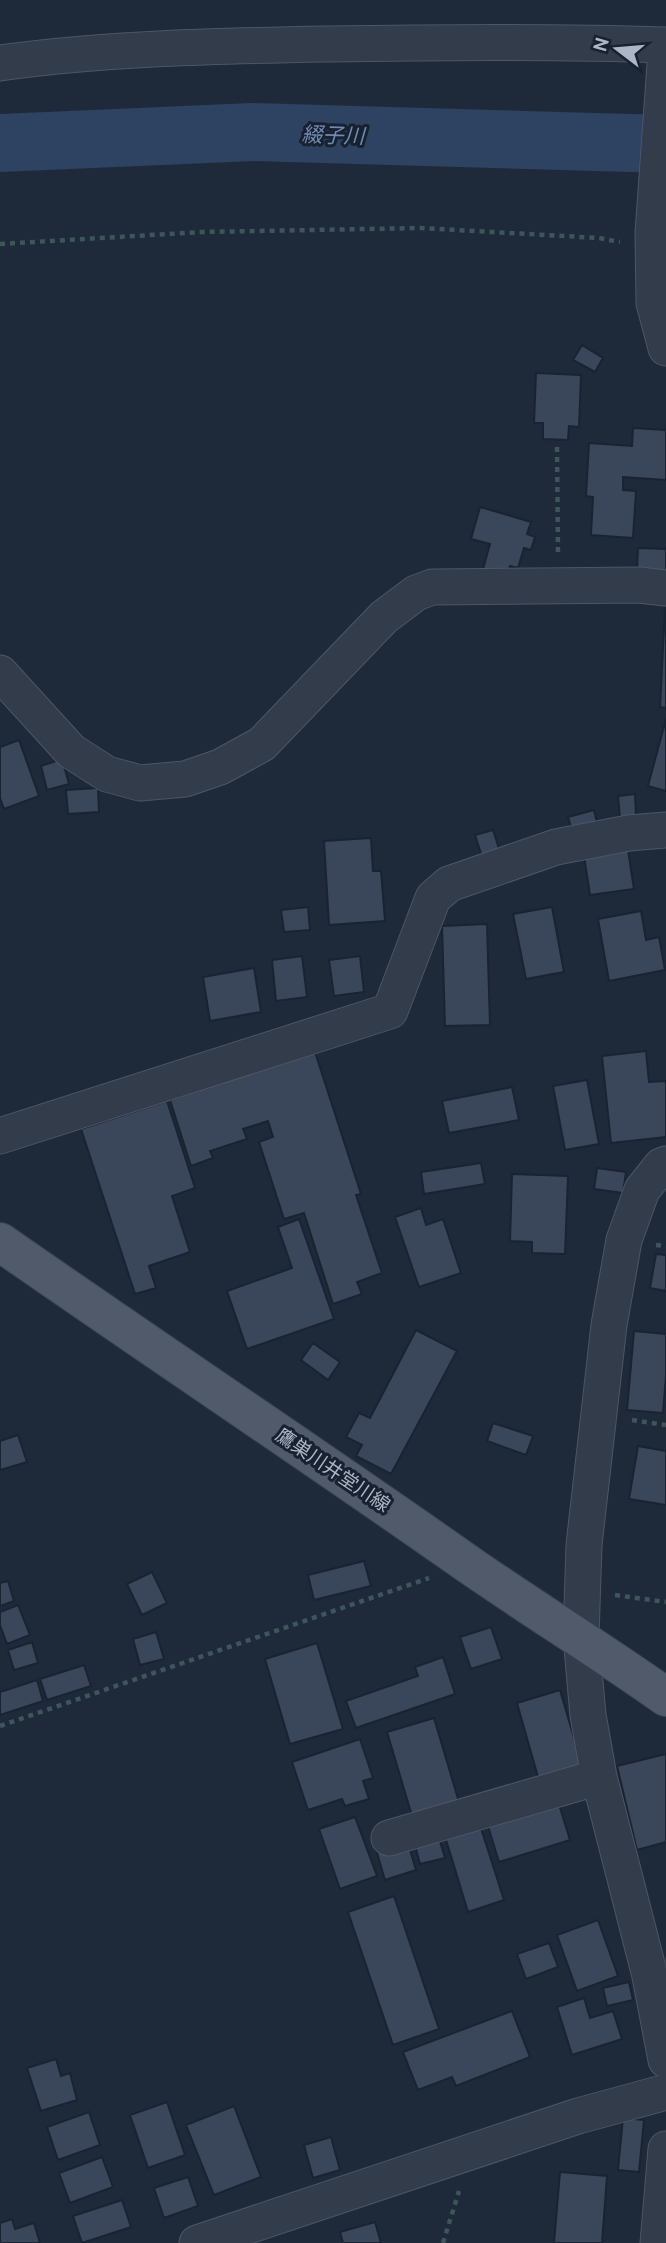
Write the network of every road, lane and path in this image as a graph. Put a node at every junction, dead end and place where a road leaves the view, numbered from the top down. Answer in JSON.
{"nodes":[{"id":1,"x":666,"y":45,"type":"edge"},
{"id":2,"x":666,"y":50,"type":"edge"},
{"id":3,"x":0,"y":63,"type":"edge"},
{"id":4,"x":653,"y":241,"type":"junction"},
{"id":5,"x":0,"y":244,"type":"edge"},
{"id":6,"x":666,"y":348,"type":"edge"},
{"id":7,"x":557,"y":447,"type":"dead end"},
{"id":8,"x":558,"y":585,"type":"junction"},
{"id":9,"x":666,"y":588,"type":"edge"},
{"id":10,"x":0,"y":673,"type":"edge"},
{"id":11,"x":666,"y":830,"type":"edge"},
{"id":12,"x":0,"y":1136,"type":"edge"},
{"id":13,"x":666,"y":1164,"type":"edge"},
{"id":14,"x":0,"y":1242,"type":"edge"},
{"id":15,"x":469,"y":1564,"type":"junction"},
{"id":16,"x":583,"y":1590,"type":"junction"},
{"id":17,"x":666,"y":1602,"type":"edge"},
{"id":18,"x":581,"y":1637,"type":"junction"},
{"id":19,"x":666,"y":1697,"type":"edge"},
{"id":20,"x":0,"y":1726,"type":"edge"},
{"id":21,"x":598,"y":1777,"type":"junction"},
{"id":22,"x":389,"y":1838,"type":"dead end"},
{"id":23,"x":653,"y":1938,"type":"edge"},
{"id":24,"x":666,"y":2060,"type":"edge"},
{"id":25,"x":666,"y":2092,"type":"edge"},
{"id":26,"x":666,"y":2149,"type":"edge"},
{"id":27,"x":472,"y":2152,"type":"junction"},
{"id":28,"x":197,"y":2243,"type":"edge"},
{"id":29,"x":443,"y":2243,"type":"edge"},
{"id":30,"x":658,"y":2243,"type":"edge"}],
"edges":[{"from":1,"to":3,"type":"street"},
{"from":2,"to":4,"type":"street"},
{"from":4,"to":5,"type":"path"},
{"from":4,"to":6,"type":"street"},
{"from":7,"to":8,"type":"path"},
{"from":8,"to":9,"type":"street"},
{"from":8,"to":10,"type":"street"},
{"from":11,"to":12,"type":"street"},
{"from":13,"to":16,"type":"street"},
{"from":14,"to":15,"type":"main road","name":"鷹巣川井堂川線"},
{"from":15,"to":18,"type":"main road","name":"鷹巣川井堂川線"},
{"from":15,"to":20,"type":"path"},
{"from":16,"to":17,"type":"path"},
{"from":16,"to":18,"type":"street"},
{"from":18,"to":19,"type":"main road","name":"鷹巣川井堂川線"},
{"from":18,"to":21,"type":"street"},
{"from":21,"to":22,"type":"street"},
{"from":21,"to":23,"type":"street"},
{"from":23,"to":24,"type":"street"},
{"from":25,"to":27,"type":"street"},
{"from":26,"to":30,"type":"street"},
{"from":27,"to":28,"type":"street"},
{"from":27,"to":29,"type":"path"}]}
